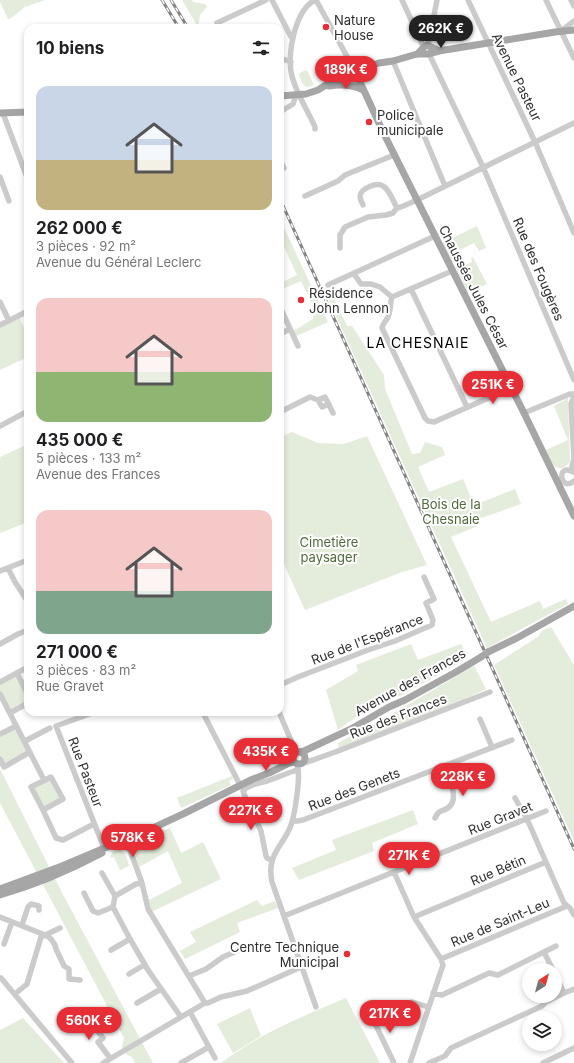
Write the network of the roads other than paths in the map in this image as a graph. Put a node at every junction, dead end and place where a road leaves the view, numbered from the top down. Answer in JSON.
{"nodes":[{"id":1,"x":266,"y":0,"type":"edge"},
{"id":2,"x":272,"y":0,"type":"edge"},
{"id":3,"x":316,"y":0,"type":"edge"},
{"id":4,"x":402,"y":0,"type":"edge"},
{"id":5,"x":437,"y":0,"type":"edge"},
{"id":6,"x":468,"y":0,"type":"edge"},
{"id":7,"x":546,"y":0,"type":"edge"},
{"id":8,"x":571,"y":0,"type":"edge"},
{"id":9,"x":574,"y":6,"type":"edge"},
{"id":10,"x":574,"y":21,"type":"edge"},
{"id":11,"x":222,"y":24,"type":"edge"},
{"id":12,"x":574,"y":30,"type":"edge"},
{"id":13,"x":561,"y":31,"type":"junction"},
{"id":14,"x":292,"y":38,"type":"junction"},
{"id":15,"x":488,"y":42,"type":"junction"},
{"id":16,"x":426,"y":48,"type":"junction"},
{"id":17,"x":574,"y":58,"type":"edge"},
{"id":18,"x":284,"y":59,"type":"edge"},
{"id":19,"x":393,"y":61,"type":"junction"},
{"id":20,"x":291,"y":62,"type":"junction"},
{"id":21,"x":355,"y":74,"type":"junction"},
{"id":22,"x":332,"y":86,"type":"junction"},
{"id":23,"x":360,"y":86,"type":"junction"},
{"id":24,"x":324,"y":87,"type":"junction"},
{"id":25,"x":298,"y":95,"type":"junction"},
{"id":26,"x":284,"y":96,"type":"edge"},
{"id":27,"x":284,"y":110,"type":"edge"},
{"id":28,"x":24,"y":113,"type":"edge"},
{"id":29,"x":1,"y":115,"type":"edge"},
{"id":30,"x":574,"y":123,"type":"edge"},
{"id":31,"x":315,"y":129,"type":"dead end"},
{"id":32,"x":536,"y":142,"type":"junction"},
{"id":33,"x":394,"y":154,"type":"junction"},
{"id":34,"x":483,"y":167,"type":"junction"},
{"id":35,"x":24,"y":170,"type":"edge"},
{"id":36,"x":0,"y":177,"type":"edge"},
{"id":37,"x":445,"y":186,"type":"junction"},
{"id":38,"x":305,"y":196,"type":"dead end"},
{"id":39,"x":9,"y":200,"type":"dead end"},
{"id":40,"x":417,"y":200,"type":"junction"},
{"id":41,"x":363,"y":205,"type":"dead end"},
{"id":42,"x":397,"y":208,"type":"junction"},
{"id":43,"x":574,"y":233,"type":"edge"},
{"id":44,"x":435,"y":236,"type":"junction"},
{"id":45,"x":340,"y":248,"type":"dead end"},
{"id":46,"x":452,"y":271,"type":"junction"},
{"id":47,"x":354,"y":274,"type":"junction"},
{"id":48,"x":328,"y":285,"type":"dead end"},
{"id":49,"x":411,"y":289,"type":"junction"},
{"id":50,"x":392,"y":297,"type":"junction"},
{"id":51,"x":0,"y":302,"type":"edge"},
{"id":52,"x":24,"y":313,"type":"edge"},
{"id":53,"x":284,"y":316,"type":"edge"},
{"id":54,"x":10,"y":321,"type":"junction"},
{"id":55,"x":0,"y":325,"type":"edge"},
{"id":56,"x":290,"y":329,"type":"junction"},
{"id":57,"x":284,"y":332,"type":"edge"},
{"id":58,"x":298,"y":346,"type":"dead end"},
{"id":59,"x":574,"y":380,"type":"edge"},
{"id":60,"x":511,"y":388,"type":"junction"},
{"id":61,"x":574,"y":395,"type":"edge"},
{"id":62,"x":468,"y":406,"type":"junction"},
{"id":63,"x":284,"y":410,"type":"edge"},
{"id":64,"x":24,"y":413,"type":"edge"},
{"id":65,"x":333,"y":413,"type":"dead end"},
{"id":66,"x":524,"y":413,"type":"junction"},
{"id":67,"x":0,"y":426,"type":"edge"},
{"id":68,"x":552,"y":471,"type":"junction"},
{"id":69,"x":572,"y":471,"type":"edge"},
{"id":70,"x":563,"y":473,"type":"junction"},
{"id":71,"x":572,"y":482,"type":"edge"},
{"id":72,"x":564,"y":496,"type":"junction"},
{"id":73,"x":574,"y":516,"type":"edge"},
{"id":74,"x":24,"y":562,"type":"edge"},
{"id":75,"x":8,"y":568,"type":"junction"},
{"id":76,"x":0,"y":571,"type":"edge"},
{"id":77,"x":424,"y":577,"type":"dead end"},
{"id":78,"x":24,"y":596,"type":"edge"},
{"id":79,"x":574,"y":606,"type":"edge"},
{"id":80,"x":574,"y":610,"type":"edge"},
{"id":81,"x":554,"y":618,"type":"junction"},
{"id":82,"x":24,"y":632,"type":"edge"},
{"id":83,"x":0,"y":644,"type":"edge"},
{"id":84,"x":24,"y":669,"type":"edge"},
{"id":85,"x":17,"y":673,"type":"junction"},
{"id":86,"x":0,"y":682,"type":"edge"},
{"id":87,"x":284,"y":683,"type":"edge"},
{"id":88,"x":24,"y":687,"type":"edge"},
{"id":89,"x":490,"y":692,"type":"dead end"},
{"id":90,"x":0,"y":694,"type":"edge"},
{"id":91,"x":24,"y":705,"type":"edge"},
{"id":92,"x":10,"y":713,"type":"junction"},
{"id":93,"x":76,"y":716,"type":"edge"},
{"id":94,"x":205,"y":716,"type":"edge"},
{"id":95,"x":281,"y":716,"type":"edge"},
{"id":96,"x":480,"y":719,"type":"dead end"},
{"id":97,"x":16,"y":726,"type":"junction"},
{"id":98,"x":50,"y":728,"type":"dead end"},
{"id":99,"x":0,"y":734,"type":"edge"},
{"id":100,"x":512,"y":740,"type":"dead end"},
{"id":101,"x":25,"y":741,"type":"junction"},
{"id":102,"x":492,"y":747,"type":"junction"},
{"id":103,"x":30,"y":752,"type":"junction"},
{"id":104,"x":0,"y":759,"type":"edge"},
{"id":105,"x":298,"y":759,"type":"junction"},
{"id":106,"x":444,"y":766,"type":"junction"},
{"id":107,"x":44,"y":780,"type":"junction"},
{"id":108,"x":241,"y":788,"type":"junction"},
{"id":109,"x":515,"y":798,"type":"dead end"},
{"id":110,"x":43,"y":810,"type":"junction"},
{"id":111,"x":546,"y":811,"type":"dead end"},
{"id":112,"x":435,"y":818,"type":"dead end"},
{"id":113,"x":527,"y":819,"type":"junction"},
{"id":114,"x":293,"y":821,"type":"junction"},
{"id":115,"x":94,"y":824,"type":"junction"},
{"id":116,"x":126,"y":841,"type":"junction"},
{"id":117,"x":106,"y":849,"type":"junction"},
{"id":118,"x":271,"y":860,"type":"junction"},
{"id":119,"x":546,"y":862,"type":"junction"},
{"id":120,"x":394,"y":872,"type":"junction"},
{"id":121,"x":102,"y":873,"type":"dead end"},
{"id":122,"x":142,"y":883,"type":"junction"},
{"id":123,"x":0,"y":889,"type":"edge"},
{"id":124,"x":84,"y":893,"type":"dead end"},
{"id":125,"x":0,"y":895,"type":"edge"},
{"id":126,"x":115,"y":896,"type":"junction"},
{"id":127,"x":567,"y":906,"type":"junction"},
{"id":128,"x":113,"y":907,"type":"junction"},
{"id":129,"x":39,"y":910,"type":"dead end"},
{"id":130,"x":574,"y":915,"type":"edge"},
{"id":131,"x":284,"y":916,"type":"junction"},
{"id":132,"x":0,"y":917,"type":"edge"},
{"id":133,"x":414,"y":917,"type":"junction"},
{"id":134,"x":12,"y":922,"type":"junction"},
{"id":135,"x":22,"y":925,"type":"junction"},
{"id":136,"x":60,"y":928,"type":"dead end"},
{"id":137,"x":46,"y":935,"type":"junction"},
{"id":138,"x":130,"y":939,"type":"junction"},
{"id":139,"x":4,"y":944,"type":"dead end"},
{"id":140,"x":556,"y":946,"type":"dead end"},
{"id":141,"x":111,"y":950,"type":"dead end"},
{"id":142,"x":242,"y":950,"type":"dead end"},
{"id":143,"x":544,"y":952,"type":"junction"},
{"id":144,"x":441,"y":959,"type":"junction"},
{"id":145,"x":550,"y":963,"type":"edge"},
{"id":146,"x":144,"y":965,"type":"junction"},
{"id":147,"x":301,"y":967,"type":"junction"},
{"id":148,"x":129,"y":974,"type":"dead end"},
{"id":149,"x":189,"y":976,"type":"junction"},
{"id":150,"x":1,"y":978,"type":"dead end"},
{"id":151,"x":80,"y":980,"type":"dead end"},
{"id":152,"x":562,"y":988,"type":"edge"},
{"id":153,"x":161,"y":989,"type":"junction"},
{"id":154,"x":572,"y":990,"type":"edge"},
{"id":155,"x":564,"y":992,"type":"junction"},
{"id":156,"x":433,"y":993,"type":"junction"},
{"id":157,"x":15,"y":994,"type":"junction"},
{"id":158,"x":574,"y":998,"type":"edge"},
{"id":159,"x":137,"y":1003,"type":"dead end"},
{"id":160,"x":205,"y":1003,"type":"junction"},
{"id":161,"x":316,"y":1007,"type":"dead end"},
{"id":162,"x":428,"y":1007,"type":"junction"},
{"id":163,"x":190,"y":1012,"type":"junction"},
{"id":164,"x":97,"y":1016,"type":"dead end"},
{"id":165,"x":181,"y":1017,"type":"junction"},
{"id":166,"x":209,"y":1047,"type":"junction"},
{"id":167,"x":574,"y":1048,"type":"edge"},
{"id":168,"x":110,"y":1058,"type":"junction"},
{"id":169,"x":215,"y":1058,"type":"dead end"},
{"id":170,"x":72,"y":1063,"type":"edge"},
{"id":171,"x":103,"y":1063,"type":"edge"},
{"id":172,"x":181,"y":1063,"type":"edge"},
{"id":173,"x":394,"y":1063,"type":"edge"},
{"id":174,"x":410,"y":1063,"type":"edge"},
{"id":175,"x":429,"y":1063,"type":"edge"},
{"id":176,"x":544,"y":1063,"type":"edge"}],
"edges":[{"from":1,"to":11,"type":"street"},
{"from":2,"to":14,"type":"street"},
{"from":3,"to":14,"type":"street"},
{"from":3,"to":21,"type":"street","name":"Chaussée Jules César"},
{"from":4,"to":16,"type":"street","name":"Rue des Fougères"},
{"from":5,"to":16,"type":"street"},
{"from":6,"to":15,"type":"street","name":"Avenue Pasteur"},
{"from":7,"to":13,"type":"street"},
{"from":8,"to":9,"type":"street"},
{"from":10,"to":13,"type":"street"},
{"from":12,"to":13,"type":"main road"},
{"from":13,"to":15,"type":"main road"},
{"from":13,"to":17,"type":"street"},
{"from":14,"to":20,"type":"street"},
{"from":15,"to":16,"type":"main road"},
{"from":15,"to":32,"type":"street","name":"Avenue Pasteur"},
{"from":16,"to":19,"type":"main road"},
{"from":16,"to":34,"type":"street","name":"Rue des Fougères"},
{"from":18,"to":20,"type":"street"},
{"from":19,"to":21,"type":"main road"},
{"from":19,"to":37,"type":"street"},
{"from":20,"to":25,"type":"street"},
{"from":21,"to":22,"type":"main road"},
{"from":21,"to":23,"type":"main road"},
{"from":21,"to":23,"type":"street","name":"Chaussée Jules César"},
{"from":21,"to":24,"type":"main road"},
{"from":22,"to":23,"type":"main road"},
{"from":22,"to":24,"type":"main road"},
{"from":23,"to":33,"type":"main road","name":"Chaussée Jules César"},
{"from":24,"to":25,"type":"main road"},
{"from":25,"to":26,"type":"main road"},
{"from":25,"to":27,"type":"street"},
{"from":25,"to":31,"type":"street"},
{"from":28,"to":29,"type":"main road"},
{"from":29,"to":35,"type":"street"},
{"from":30,"to":32,"type":"street"},
{"from":32,"to":34,"type":"street"},
{"from":32,"to":43,"type":"street","name":"Avenue Pasteur"},
{"from":33,"to":38,"type":"street"},
{"from":33,"to":40,"type":"main road","name":"Chaussée Jules César"},
{"from":34,"to":37,"type":"street"},
{"from":34,"to":59,"type":"street","name":"Rue des Fougères"},
{"from":36,"to":39,"type":"street"},
{"from":37,"to":40,"type":"street"},
{"from":40,"to":42,"type":"street"},
{"from":40,"to":44,"type":"main road","name":"Chaussée Jules César"},
{"from":41,"to":42,"type":"street"},
{"from":42,"to":45,"type":"street"},
{"from":44,"to":46,"type":"main road","name":"Chaussée Jules César"},
{"from":44,"to":47,"type":"street"},
{"from":46,"to":49,"type":"street"},
{"from":46,"to":60,"type":"main road","name":"Chaussée Jules César"},
{"from":47,"to":48,"type":"street"},
{"from":47,"to":50,"type":"street"},
{"from":49,"to":50,"type":"street"},
{"from":49,"to":62,"type":"street"},
{"from":50,"to":62,"type":"street"},
{"from":51,"to":54,"type":"street"},
{"from":52,"to":54,"type":"street"},
{"from":53,"to":56,"type":"street"},
{"from":54,"to":55,"type":"street"},
{"from":56,"to":57,"type":"street"},
{"from":56,"to":58,"type":"street"},
{"from":60,"to":62,"type":"street"},
{"from":60,"to":66,"type":"main road","name":"Chaussée Jules César"},
{"from":61,"to":66,"type":"street"},
{"from":61,"to":69,"type":"street"},
{"from":63,"to":65,"type":"street"},
{"from":64,"to":67,"type":"street"},
{"from":66,"to":68,"type":"main road","name":"Chaussée Jules César"},
{"from":68,"to":70,"type":"street"},
{"from":68,"to":72,"type":"main road","name":"Chaussée Jules César"},
{"from":69,"to":70,"type":"street"},
{"from":70,"to":71,"type":"street"},
{"from":71,"to":72,"type":"street"},
{"from":72,"to":73,"type":"main road","name":"Chaussée Jules César"},
{"from":74,"to":75,"type":"street"},
{"from":75,"to":76,"type":"street"},
{"from":75,"to":78,"type":"street"},
{"from":77,"to":87,"type":"street","name":"Rue de l'Espérance"},
{"from":79,"to":81,"type":"main road"},
{"from":80,"to":81,"type":"main road"},
{"from":81,"to":105,"type":"main road","name":"Avenue des Frances","bridge":true},
{"from":82,"to":83,"type":"street"},
{"from":84,"to":85,"type":"street"},
{"from":85,"to":86,"type":"street"},
{"from":85,"to":88,"type":"street"},
{"from":89,"to":105,"type":"street","name":"Rue des Frances"},
{"from":90,"to":92,"type":"street"},
{"from":91,"to":92,"type":"street"},
{"from":92,"to":97,"type":"street"},
{"from":93,"to":115,"type":"street","name":"Rue Pasteur"},
{"from":94,"to":108,"type":"street"},
{"from":95,"to":105,"type":"street"},
{"from":96,"to":102,"type":"street"},
{"from":97,"to":99,"type":"street"},
{"from":97,"to":101,"type":"street"},
{"from":98,"to":101,"type":"street"},
{"from":100,"to":102,"type":"street","name":"Rue des Genets"},
{"from":101,"to":103,"type":"street"},
{"from":102,"to":106,"type":"street","name":"Rue des Genets"},
{"from":103,"to":104,"type":"street"},
{"from":103,"to":107,"type":"street"},
{"from":105,"to":108,"type":"main road","name":"Avenue des Frances"},
{"from":105,"to":108,"type":"street","name":"Avenue des Frances"},
{"from":105,"to":114,"type":"street"},
{"from":106,"to":112,"type":"street"},
{"from":106,"to":114,"type":"street","name":"Rue des Genets"},
{"from":107,"to":110,"type":"street"},
{"from":107,"to":110,"type":"street"},
{"from":108,"to":116,"type":"main road","name":"Avenue des Frances"},
{"from":108,"to":118,"type":"street"},
{"from":109,"to":113,"type":"street"},
{"from":110,"to":115,"type":"street"},
{"from":111,"to":113,"type":"street","name":"Rue Gravet"},
{"from":113,"to":119,"type":"street"},
{"from":113,"to":120,"type":"street","name":"Rue Gravet"},
{"from":114,"to":118,"type":"street"},
{"from":115,"to":117,"type":"street","name":"Rue Pasteur"},
{"from":116,"to":117,"type":"main road","name":"Avenue des Frances"},
{"from":116,"to":122,"type":"street"},
{"from":117,"to":123,"type":"main road","name":"Avenue des Frances"},
{"from":117,"to":125,"type":"main road","name":"Avenue des Frances"},
{"from":118,"to":131,"type":"street"},
{"from":119,"to":127,"type":"street"},
{"from":119,"to":133,"type":"street","name":"Rue Bétin"},
{"from":120,"to":131,"type":"street","name":"Rue Gravet"},
{"from":120,"to":133,"type":"street"},
{"from":121,"to":126,"type":"street"},
{"from":122,"to":126,"type":"street"},
{"from":122,"to":149,"type":"street"},
{"from":124,"to":128,"type":"street"},
{"from":126,"to":128,"type":"street"},
{"from":127,"to":130,"type":"street"},
{"from":127,"to":144,"type":"street","name":"Rue de Saint-Leu"},
{"from":128,"to":138,"type":"street"},
{"from":129,"to":135,"type":"street"},
{"from":131,"to":147,"type":"street"},
{"from":132,"to":134,"type":"street"},
{"from":133,"to":144,"type":"street"},
{"from":134,"to":135,"type":"street"},
{"from":134,"to":139,"type":"street"},
{"from":135,"to":137,"type":"street"},
{"from":136,"to":137,"type":"street"},
{"from":137,"to":151,"type":"street"},
{"from":137,"to":157,"type":"street"},
{"from":138,"to":141,"type":"street"},
{"from":138,"to":146,"type":"street"},
{"from":140,"to":143,"type":"street"},
{"from":142,"to":149,"type":"street"},
{"from":143,"to":145,"type":"street"},
{"from":143,"to":156,"type":"street"},
{"from":144,"to":156,"type":"street"},
{"from":146,"to":148,"type":"street"},
{"from":146,"to":153,"type":"street"},
{"from":147,"to":160,"type":"street"},
{"from":147,"to":161,"type":"street"},
{"from":149,"to":160,"type":"street"},
{"from":150,"to":157,"type":"street"},
{"from":152,"to":155,"type":"street"},
{"from":153,"to":159,"type":"street"},
{"from":153,"to":165,"type":"street"},
{"from":154,"to":155,"type":"street"},
{"from":154,"to":158,"type":"street"},
{"from":155,"to":175,"type":"street"},
{"from":156,"to":162,"type":"street"},
{"from":157,"to":170,"type":"street"},
{"from":160,"to":163,"type":"street"},
{"from":162,"to":173,"type":"street"},
{"from":162,"to":174,"type":"street"},
{"from":163,"to":165,"type":"street"},
{"from":163,"to":166,"type":"street"},
{"from":164,"to":168,"type":"street"},
{"from":165,"to":168,"type":"street"},
{"from":166,"to":169,"type":"street"},
{"from":166,"to":172,"type":"street"},
{"from":167,"to":176,"type":"street"},
{"from":168,"to":171,"type":"street"}]}
